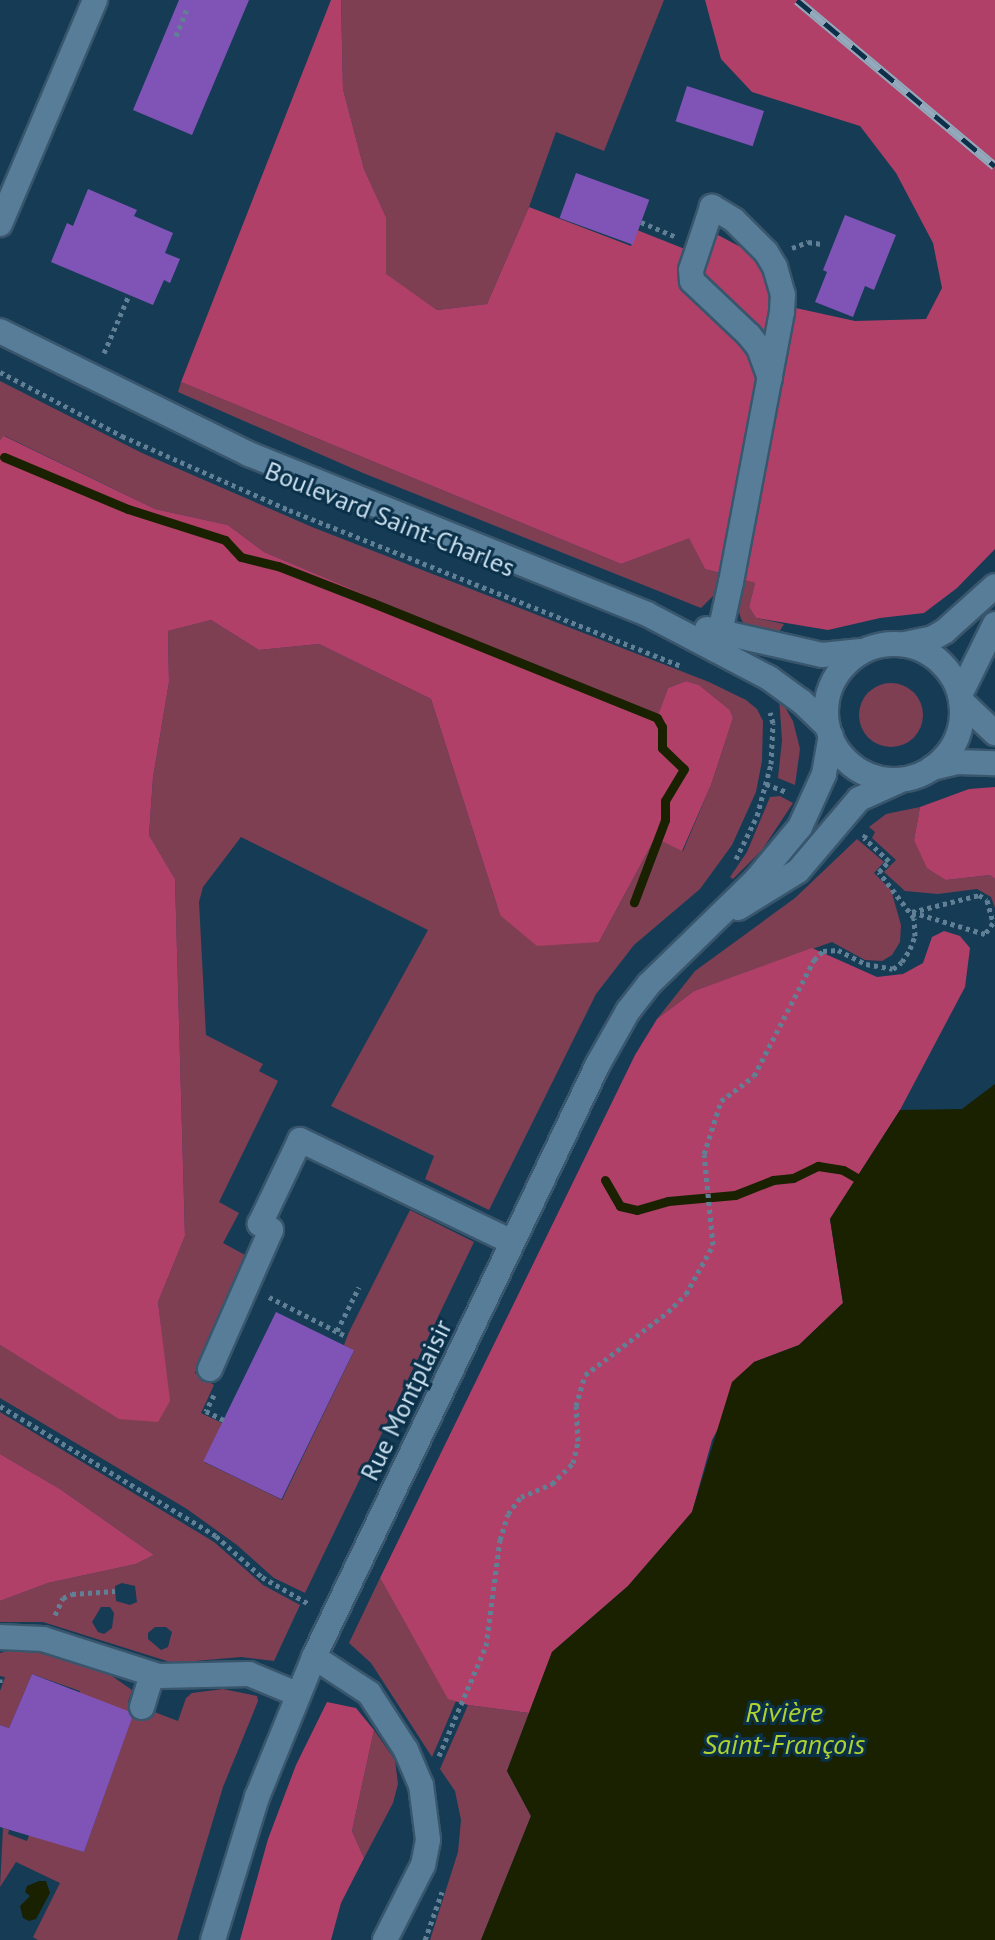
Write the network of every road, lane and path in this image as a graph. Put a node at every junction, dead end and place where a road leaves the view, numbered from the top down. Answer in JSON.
{"nodes":[{"id":1,"x":95,"y":0,"type":"edge"},
{"id":2,"x":187,"y":9,"type":"dead end"},
{"id":3,"x":176,"y":36,"type":"dead end"},
{"id":4,"x":641,"y":222,"type":"dead end"},
{"id":5,"x":0,"y":224,"type":"edge"},
{"id":6,"x":699,"y":246,"type":"junction"},
{"id":7,"x":129,"y":295,"type":"dead end"},
{"id":8,"x":0,"y":331,"type":"edge"},
{"id":9,"x":0,"y":372,"type":"edge"},
{"id":10,"x":93,"y":378,"type":"junction"},
{"id":11,"x":770,"y":378,"type":"junction"},
{"id":12,"x":995,"y":586,"type":"edge"},
{"id":13,"x":995,"y":624,"type":"edge"},
{"id":14,"x":718,"y":641,"type":"junction"},
{"id":15,"x":903,"y":644,"type":"junction"},
{"id":16,"x":861,"y":651,"type":"junction"},
{"id":17,"x":687,"y":668,"type":"dead end"},
{"id":18,"x":960,"y":698,"type":"junction"},
{"id":19,"x":766,"y":704,"type":"dead end"},
{"id":20,"x":830,"y":732,"type":"junction"},
{"id":21,"x":995,"y":733,"type":"edge"},
{"id":22,"x":995,"y":763,"type":"edge"},
{"id":23,"x":923,"y":772,"type":"junction"},
{"id":24,"x":797,"y":796,"type":"dead end"},
{"id":25,"x":871,"y":844,"type":"dead end"},
{"id":26,"x":912,"y":912,"type":"junction"},
{"id":27,"x":714,"y":920,"type":"junction"},
{"id":28,"x":512,"y":1242,"type":"junction"},
{"id":29,"x":359,"y":1287,"type":"dead end"},
{"id":30,"x":263,"y":1294,"type":"dead end"},
{"id":31,"x":337,"y":1331,"type":"junction"},
{"id":32,"x":346,"y":1336,"type":"dead end"},
{"id":33,"x":214,"y":1378,"type":"joint"},
{"id":34,"x":0,"y":1406,"type":"edge"},
{"id":35,"x":224,"y":1420,"type":"dead end"},
{"id":36,"x":115,"y":1591,"type":"dead end"},
{"id":37,"x":310,"y":1605,"type":"dead end"},
{"id":38,"x":52,"y":1628,"type":"dead end"},
{"id":39,"x":0,"y":1637,"type":"edge"},
{"id":40,"x":314,"y":1657,"type":"junction"},
{"id":41,"x":152,"y":1675,"type":"junction"},
{"id":42,"x":297,"y":1694,"type":"junction"},
{"id":43,"x":142,"y":1707,"type":"dead end"},
{"id":44,"x":434,"y":1770,"type":"dead end"},
{"id":45,"x":213,"y":1940,"type":"edge"},
{"id":46,"x":385,"y":1940,"type":"edge"}],
"edges":[{"from":1,"to":5,"type":"street"},
{"from":2,"to":3,"type":"path"},
{"from":4,"to":6,"type":"path"},
{"from":6,"to":11,"type":"street"},
{"from":6,"to":11,"type":"street"},
{"from":7,"to":10,"type":"path"},
{"from":8,"to":10,"type":"street","name":"Boulevard Saint-Charles"},
{"from":9,"to":17,"type":"path","name":"Boulevard Saint-Charles"},
{"from":10,"to":14,"type":"street","name":"Boulevard Saint-Charles"},
{"from":11,"to":14,"type":"street"},
{"from":12,"to":15,"type":"street"},
{"from":13,"to":18,"type":"street"},
{"from":14,"to":16,"type":"street","name":"Boulevard Saint-Charles"},
{"from":14,"to":20,"type":"street","name":"Boulevard Saint-Charles"},
{"from":15,"to":16,"type":"street"},
{"from":15,"to":18,"type":"street"},
{"from":16,"to":20,"type":"street"},
{"from":18,"to":21,"type":"street"},
{"from":18,"to":23,"type":"street"},
{"from":19,"to":24,"type":"path"},
{"from":20,"to":23,"type":"street"},
{"from":20,"to":27,"type":"street","name":"Rue Montplaisir"},
{"from":22,"to":23,"type":"street"},
{"from":23,"to":27,"type":"street","name":"Rue Montplaisir"},
{"from":25,"to":26,"type":"path"},
{"from":26,"to":26,"type":"path"},
{"from":26,"to":44,"type":"path"},
{"from":27,"to":28,"type":"street","name":"Rue Montplaisir"},
{"from":28,"to":33,"type":"street"},
{"from":28,"to":40,"type":"street","name":"Rue Montplaisir"},
{"from":29,"to":31,"type":"path"},
{"from":30,"to":31,"type":"path"},
{"from":31,"to":32,"type":"path"},
{"from":33,"to":35,"type":"path"},
{"from":34,"to":37,"type":"path"},
{"from":36,"to":38,"type":"path"},
{"from":39,"to":41,"type":"street"},
{"from":40,"to":42,"type":"street","name":"Rue Montplaisir"},
{"from":40,"to":46,"type":"street"},
{"from":41,"to":42,"type":"street"},
{"from":41,"to":43,"type":"street"},
{"from":42,"to":45,"type":"street","name":"Rue Montplaisir"}]}
